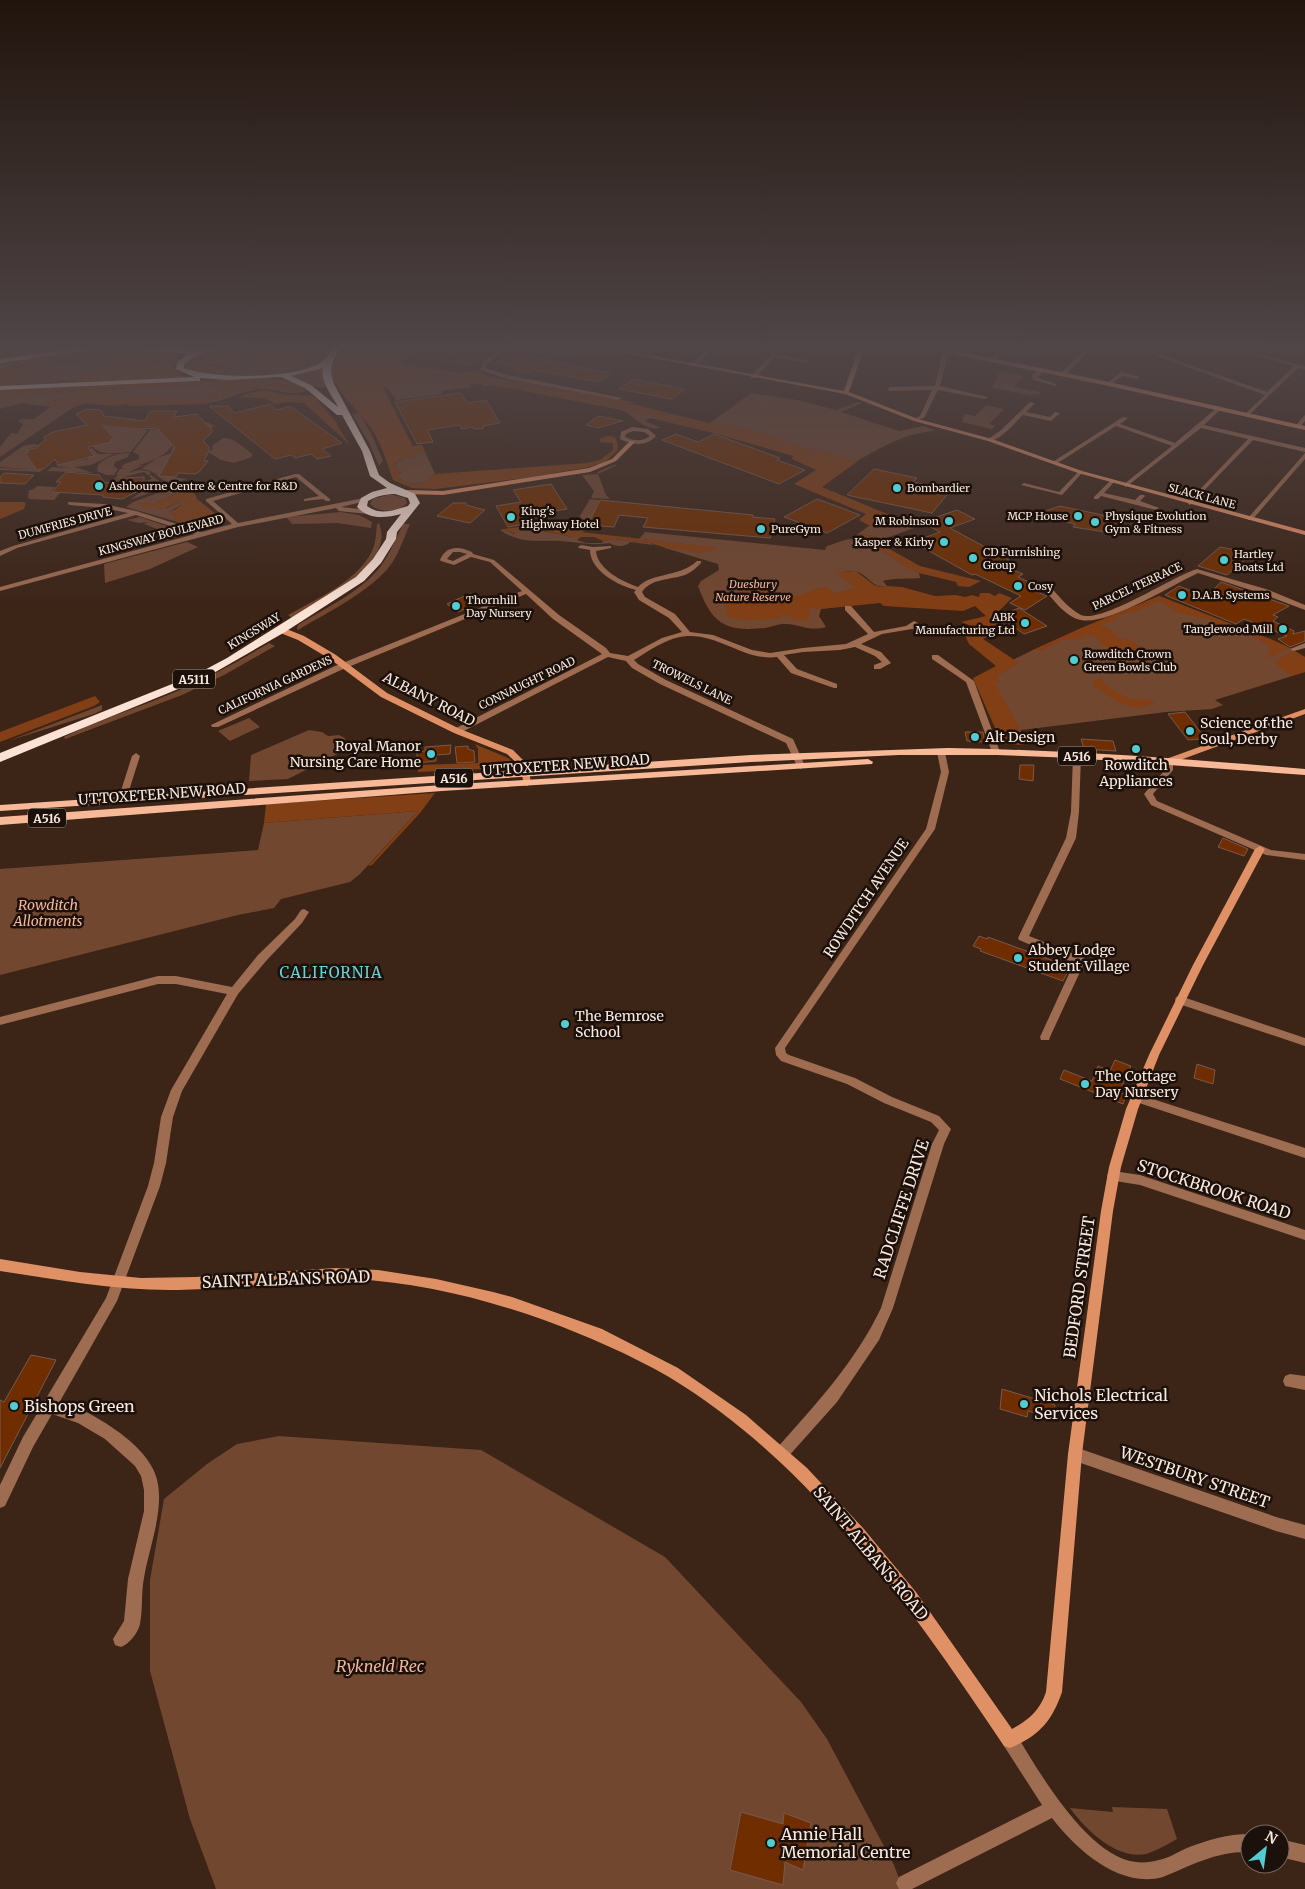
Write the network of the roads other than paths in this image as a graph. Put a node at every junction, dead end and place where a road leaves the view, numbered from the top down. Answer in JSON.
{"nodes":[{"id":1,"x":358,"y":434,"type":"edge"},
{"id":2,"x":965,"y":434,"type":"edge"},
{"id":3,"x":999,"y":434,"type":"edge"},
{"id":4,"x":1098,"y":434,"type":"edge"},
{"id":5,"x":1144,"y":434,"type":"edge"},
{"id":6,"x":1190,"y":434,"type":"edge"},
{"id":7,"x":1235,"y":434,"type":"edge"},
{"id":8,"x":1252,"y":438,"type":"junction"},
{"id":9,"x":990,"y":440,"type":"junction"},
{"id":10,"x":632,"y":442,"type":"dead end"},
{"id":11,"x":1176,"y":445,"type":"junction"},
{"id":12,"x":1305,"y":450,"type":"edge"},
{"id":13,"x":1305,"y":455,"type":"edge"},
{"id":14,"x":1054,"y":463,"type":"junction"},
{"id":15,"x":1080,"y":472,"type":"junction"},
{"id":16,"x":375,"y":476,"type":"junction"},
{"id":17,"x":1112,"y":482,"type":"junction"},
{"id":18,"x":1024,"y":485,"type":"dead end"},
{"id":19,"x":1126,"y":485,"type":"junction"},
{"id":20,"x":403,"y":492,"type":"junction"},
{"id":21,"x":443,"y":493,"type":"junction"},
{"id":22,"x":1142,"y":496,"type":"dead end"},
{"id":23,"x":366,"y":498,"type":"junction"},
{"id":24,"x":306,"y":500,"type":"dead end"},
{"id":25,"x":1136,"y":502,"type":"junction"},
{"id":26,"x":70,"y":503,"type":"dead end"},
{"id":27,"x":1190,"y":503,"type":"junction"},
{"id":28,"x":413,"y":506,"type":"junction"},
{"id":29,"x":1156,"y":508,"type":"dead end"},
{"id":30,"x":330,"y":509,"type":"junction"},
{"id":31,"x":136,"y":513,"type":"junction"},
{"id":32,"x":372,"y":513,"type":"junction"},
{"id":33,"x":1250,"y":519,"type":"junction"},
{"id":34,"x":237,"y":524,"type":"junction"},
{"id":35,"x":392,"y":532,"type":"junction"},
{"id":36,"x":1305,"y":533,"type":"edge"},
{"id":37,"x":200,"y":534,"type":"junction"},
{"id":38,"x":581,"y":547,"type":"dead end"},
{"id":39,"x":609,"y":547,"type":"dead end"},
{"id":40,"x":593,"y":549,"type":"junction"},
{"id":41,"x":0,"y":554,"type":"edge"},
{"id":42,"x":470,"y":555,"type":"dead end"},
{"id":43,"x":699,"y":562,"type":"dead end"},
{"id":44,"x":1045,"y":585,"type":"dead end"},
{"id":45,"x":0,"y":589,"type":"edge"},
{"id":46,"x":639,"y":589,"type":"junction"},
{"id":47,"x":527,"y":591,"type":"junction"},
{"id":48,"x":848,"y":608,"type":"dead end"},
{"id":49,"x":1305,"y":608,"type":"edge"},
{"id":50,"x":914,"y":622,"type":"dead end"},
{"id":51,"x":281,"y":630,"type":"junction"},
{"id":52,"x":687,"y":633,"type":"junction"},
{"id":53,"x":872,"y":634,"type":"junction"},
{"id":54,"x":855,"y":644,"type":"junction"},
{"id":55,"x":1305,"y":645,"type":"edge"},
{"id":56,"x":1294,"y":649,"type":"dead end"},
{"id":57,"x":779,"y":654,"type":"junction"},
{"id":58,"x":607,"y":655,"type":"junction"},
{"id":59,"x":935,"y":657,"type":"dead end"},
{"id":60,"x":629,"y":658,"type":"junction"},
{"id":61,"x":887,"y":662,"type":"junction"},
{"id":62,"x":346,"y":666,"type":"junction"},
{"id":63,"x":876,"y":667,"type":"dead end"},
{"id":64,"x":895,"y":668,"type":"dead end"},
{"id":65,"x":834,"y":686,"type":"dead end"},
{"id":66,"x":1305,"y":711,"type":"edge"},
{"id":67,"x":102,"y":716,"type":"junction"},
{"id":68,"x":215,"y":725,"type":"dead end"},
{"id":69,"x":456,"y":731,"type":"junction"},
{"id":70,"x":0,"y":748,"type":"edge"},
{"id":71,"x":996,"y":752,"type":"junction"},
{"id":72,"x":942,"y":755,"type":"junction"},
{"id":73,"x":136,"y":756,"type":"dead end"},
{"id":74,"x":1077,"y":756,"type":"junction"},
{"id":75,"x":0,"y":758,"type":"edge"},
{"id":76,"x":799,"y":761,"type":"junction"},
{"id":77,"x":1169,"y":761,"type":"junction"},
{"id":78,"x":1305,"y":772,"type":"edge"},
{"id":79,"x":527,"y":778,"type":"junction"},
{"id":80,"x":122,"y":800,"type":"junction"},
{"id":81,"x":0,"y":808,"type":"edge"},
{"id":82,"x":0,"y":821,"type":"edge"},
{"id":83,"x":1260,"y":849,"type":"junction"},
{"id":84,"x":1305,"y":858,"type":"edge"},
{"id":85,"x":304,"y":912,"type":"dead end"},
{"id":86,"x":234,"y":991,"type":"junction"},
{"id":87,"x":1180,"y":1000,"type":"junction"},
{"id":88,"x":0,"y":1021,"type":"edge"},
{"id":89,"x":1045,"y":1037,"type":"dead end"},
{"id":90,"x":1305,"y":1042,"type":"edge"},
{"id":91,"x":780,"y":1048,"type":"joint"},
{"id":92,"x":1137,"y":1098,"type":"junction"},
{"id":93,"x":1305,"y":1153,"type":"edge"},
{"id":94,"x":1113,"y":1176,"type":"junction"},
{"id":95,"x":1305,"y":1235,"type":"edge"},
{"id":96,"x":0,"y":1265,"type":"edge"},
{"id":97,"x":119,"y":1281,"type":"junction"},
{"id":98,"x":1290,"y":1380,"type":"dead end"},
{"id":99,"x":1305,"y":1382,"type":"edge"},
{"id":100,"x":49,"y":1406,"type":"junction"},
{"id":101,"x":782,"y":1453,"type":"junction"},
{"id":102,"x":1075,"y":1454,"type":"junction"},
{"id":103,"x":0,"y":1501,"type":"edge"},
{"id":104,"x":1305,"y":1532,"type":"edge"},
{"id":105,"x":121,"y":1639,"type":"dead end"},
{"id":106,"x":1010,"y":1740,"type":"junction"},
{"id":107,"x":1052,"y":1809,"type":"junction"},
{"id":108,"x":1240,"y":1844,"type":"edge"},
{"id":109,"x":1290,"y":1850,"type":"edge"},
{"id":110,"x":1305,"y":1854,"type":"edge"},
{"id":111,"x":905,"y":1883,"type":"dead end"}],
"edges":[{"from":1,"to":16,"type":"highway"},
{"from":2,"to":9,"type":"street","name":"SLACK LANE"},
{"from":3,"to":9,"type":"street"},
{"from":4,"to":14,"type":"street"},
{"from":5,"to":11,"type":"street"},
{"from":6,"to":11,"type":"street"},
{"from":7,"to":8,"type":"street"},
{"from":8,"to":12,"type":"street"},
{"from":8,"to":27,"type":"street"},
{"from":9,"to":14,"type":"street","name":"SLACK LANE"},
{"from":10,"to":21,"type":"street"},
{"from":11,"to":19,"type":"street"},
{"from":13,"to":33,"type":"street"},
{"from":14,"to":15,"type":"street","name":"SLACK LANE"},
{"from":15,"to":17,"type":"street","name":"SLACK LANE"},
{"from":15,"to":18,"type":"street"},
{"from":16,"to":20,"type":"highway"},
{"from":16,"to":23,"type":"highway"},
{"from":17,"to":19,"type":"street","name":"SLACK LANE"},
{"from":17,"to":25,"type":"street"},
{"from":19,"to":27,"type":"street","name":"SLACK LANE"},
{"from":20,"to":21,"type":"street"},
{"from":20,"to":23,"type":"highway"},
{"from":20,"to":28,"type":"highway"},
{"from":21,"to":28,"type":"street"},
{"from":22,"to":25,"type":"street"},
{"from":23,"to":30,"type":"street"},
{"from":23,"to":32,"type":"highway"},
{"from":24,"to":34,"type":"street"},
{"from":25,"to":29,"type":"street"},
{"from":26,"to":31,"type":"street"},
{"from":27,"to":33,"type":"street","name":"SLACK LANE"},
{"from":28,"to":32,"type":"highway"},
{"from":28,"to":35,"type":"highway","name":"KINGSWAY","number":"A5111"},
{"from":30,"to":32,"type":"street"},
{"from":30,"to":34,"type":"street","name":"KINGSWAY BOULEVARD"},
{"from":31,"to":37,"type":"street"},
{"from":31,"to":41,"type":"street","name":"DUMFRIES DRIVE"},
{"from":32,"to":35,"type":"highway"},
{"from":33,"to":36,"type":"street","name":"SLACK LANE"},
{"from":34,"to":37,"type":"street","name":"KINGSWAY BOULEVARD"},
{"from":35,"to":51,"type":"highway","name":"KINGSWAY","number":"A5111"},
{"from":37,"to":45,"type":"street","name":"KINGSWAY BOULEVARD"},
{"from":38,"to":40,"type":"street"},
{"from":39,"to":40,"type":"street"},
{"from":40,"to":46,"type":"street"},
{"from":42,"to":47,"type":"street"},
{"from":43,"to":46,"type":"street"},
{"from":44,"to":49,"type":"street","name":"PARCEL TERRACE"},
{"from":46,"to":52,"type":"street"},
{"from":47,"to":58,"type":"street"},
{"from":47,"to":62,"type":"street","name":"CALIFORNIA GARDENS"},
{"from":48,"to":53,"type":"street"},
{"from":50,"to":53,"type":"street"},
{"from":51,"to":62,"type":"street","name":"ALBANY ROAD"},
{"from":51,"to":67,"type":"highway","name":"KINGSWAY","number":"A5111"},
{"from":52,"to":57,"type":"street"},
{"from":52,"to":60,"type":"street"},
{"from":53,"to":54,"type":"street"},
{"from":54,"to":57,"type":"street"},
{"from":54,"to":61,"type":"street"},
{"from":55,"to":56,"type":"street"},
{"from":57,"to":65,"type":"street"},
{"from":58,"to":60,"type":"street"},
{"from":58,"to":69,"type":"street","name":"CONNAUGHT ROAD"},
{"from":59,"to":71,"type":"street"},
{"from":60,"to":76,"type":"street","name":"TROWELS LANE"},
{"from":61,"to":63,"type":"street"},
{"from":61,"to":64,"type":"street"},
{"from":62,"to":68,"type":"street","name":"CALIFORNIA GARDENS"},
{"from":62,"to":69,"type":"street","name":"ALBANY ROAD"},
{"from":66,"to":77,"type":"street"},
{"from":67,"to":70,"type":"highway","name":"KINGSWAY","number":"A5111"},
{"from":67,"to":75,"type":"highway","name":"KINGSWAY","number":"A5111"},
{"from":69,"to":79,"type":"street","name":"ALBANY ROAD"},
{"from":71,"to":72,"type":"main road","name":"UTTOXETER NEW ROAD","number":"A516"},
{"from":71,"to":74,"type":"main road","name":"UTTOXETER NEW ROAD","number":"A516"},
{"from":72,"to":76,"type":"main road","name":"UTTOXETER NEW ROAD","number":"A516"},
{"from":72,"to":91,"type":"street","name":"ROWDITCH AVENUE"},
{"from":73,"to":80,"type":"street"},
{"from":74,"to":77,"type":"main road","name":"UTTOXETER NEW ROAD","number":"A516"},
{"from":74,"to":89,"type":"street"},
{"from":76,"to":79,"type":"main road","name":"UTTOXETER NEW ROAD","number":"A516"},
{"from":77,"to":78,"type":"main road","name":"UTTOXETER NEW ROAD","number":"A516"},
{"from":77,"to":83,"type":"street"},
{"from":79,"to":80,"type":"main road","name":"UTTOXETER NEW ROAD","number":"A516"},
{"from":79,"to":82,"type":"main road","name":"UTTOXETER NEW ROAD","number":"A516"},
{"from":80,"to":81,"type":"main road","name":"UTTOXETER NEW ROAD","number":"A516"},
{"from":83,"to":84,"type":"street"},
{"from":83,"to":87,"type":"street","name":"BEDFORD STREET"},
{"from":85,"to":86,"type":"street"},
{"from":86,"to":88,"type":"street"},
{"from":86,"to":97,"type":"street"},
{"from":87,"to":90,"type":"street"},
{"from":87,"to":92,"type":"street","name":"BEDFORD STREET"},
{"from":91,"to":101,"type":"street","name":"RADCLIFFE DRIVE"},
{"from":92,"to":93,"type":"street"},
{"from":92,"to":94,"type":"street","name":"BEDFORD STREET"},
{"from":94,"to":95,"type":"street","name":"STOCKBROOK ROAD"},
{"from":94,"to":102,"type":"street","name":"BEDFORD STREET"},
{"from":96,"to":97,"type":"street","name":"SAINT ALBANS ROAD"},
{"from":97,"to":100,"type":"street"},
{"from":97,"to":101,"type":"street","name":"SAINT ALBANS ROAD"},
{"from":98,"to":99,"type":"street"},
{"from":100,"to":103,"type":"street"},
{"from":100,"to":105,"type":"street"},
{"from":101,"to":106,"type":"street","name":"SAINT ALBANS ROAD"},
{"from":102,"to":104,"type":"street","name":"WESTBURY STREET"},
{"from":102,"to":106,"type":"street","name":"BEDFORD STREET"},
{"from":106,"to":107,"type":"street","name":"SAINT ALBANS ROAD"},
{"from":107,"to":108,"type":"street","name":"SAINT ALBANS ROAD"},
{"from":107,"to":111,"type":"street"},
{"from":109,"to":110,"type":"street"}]}
